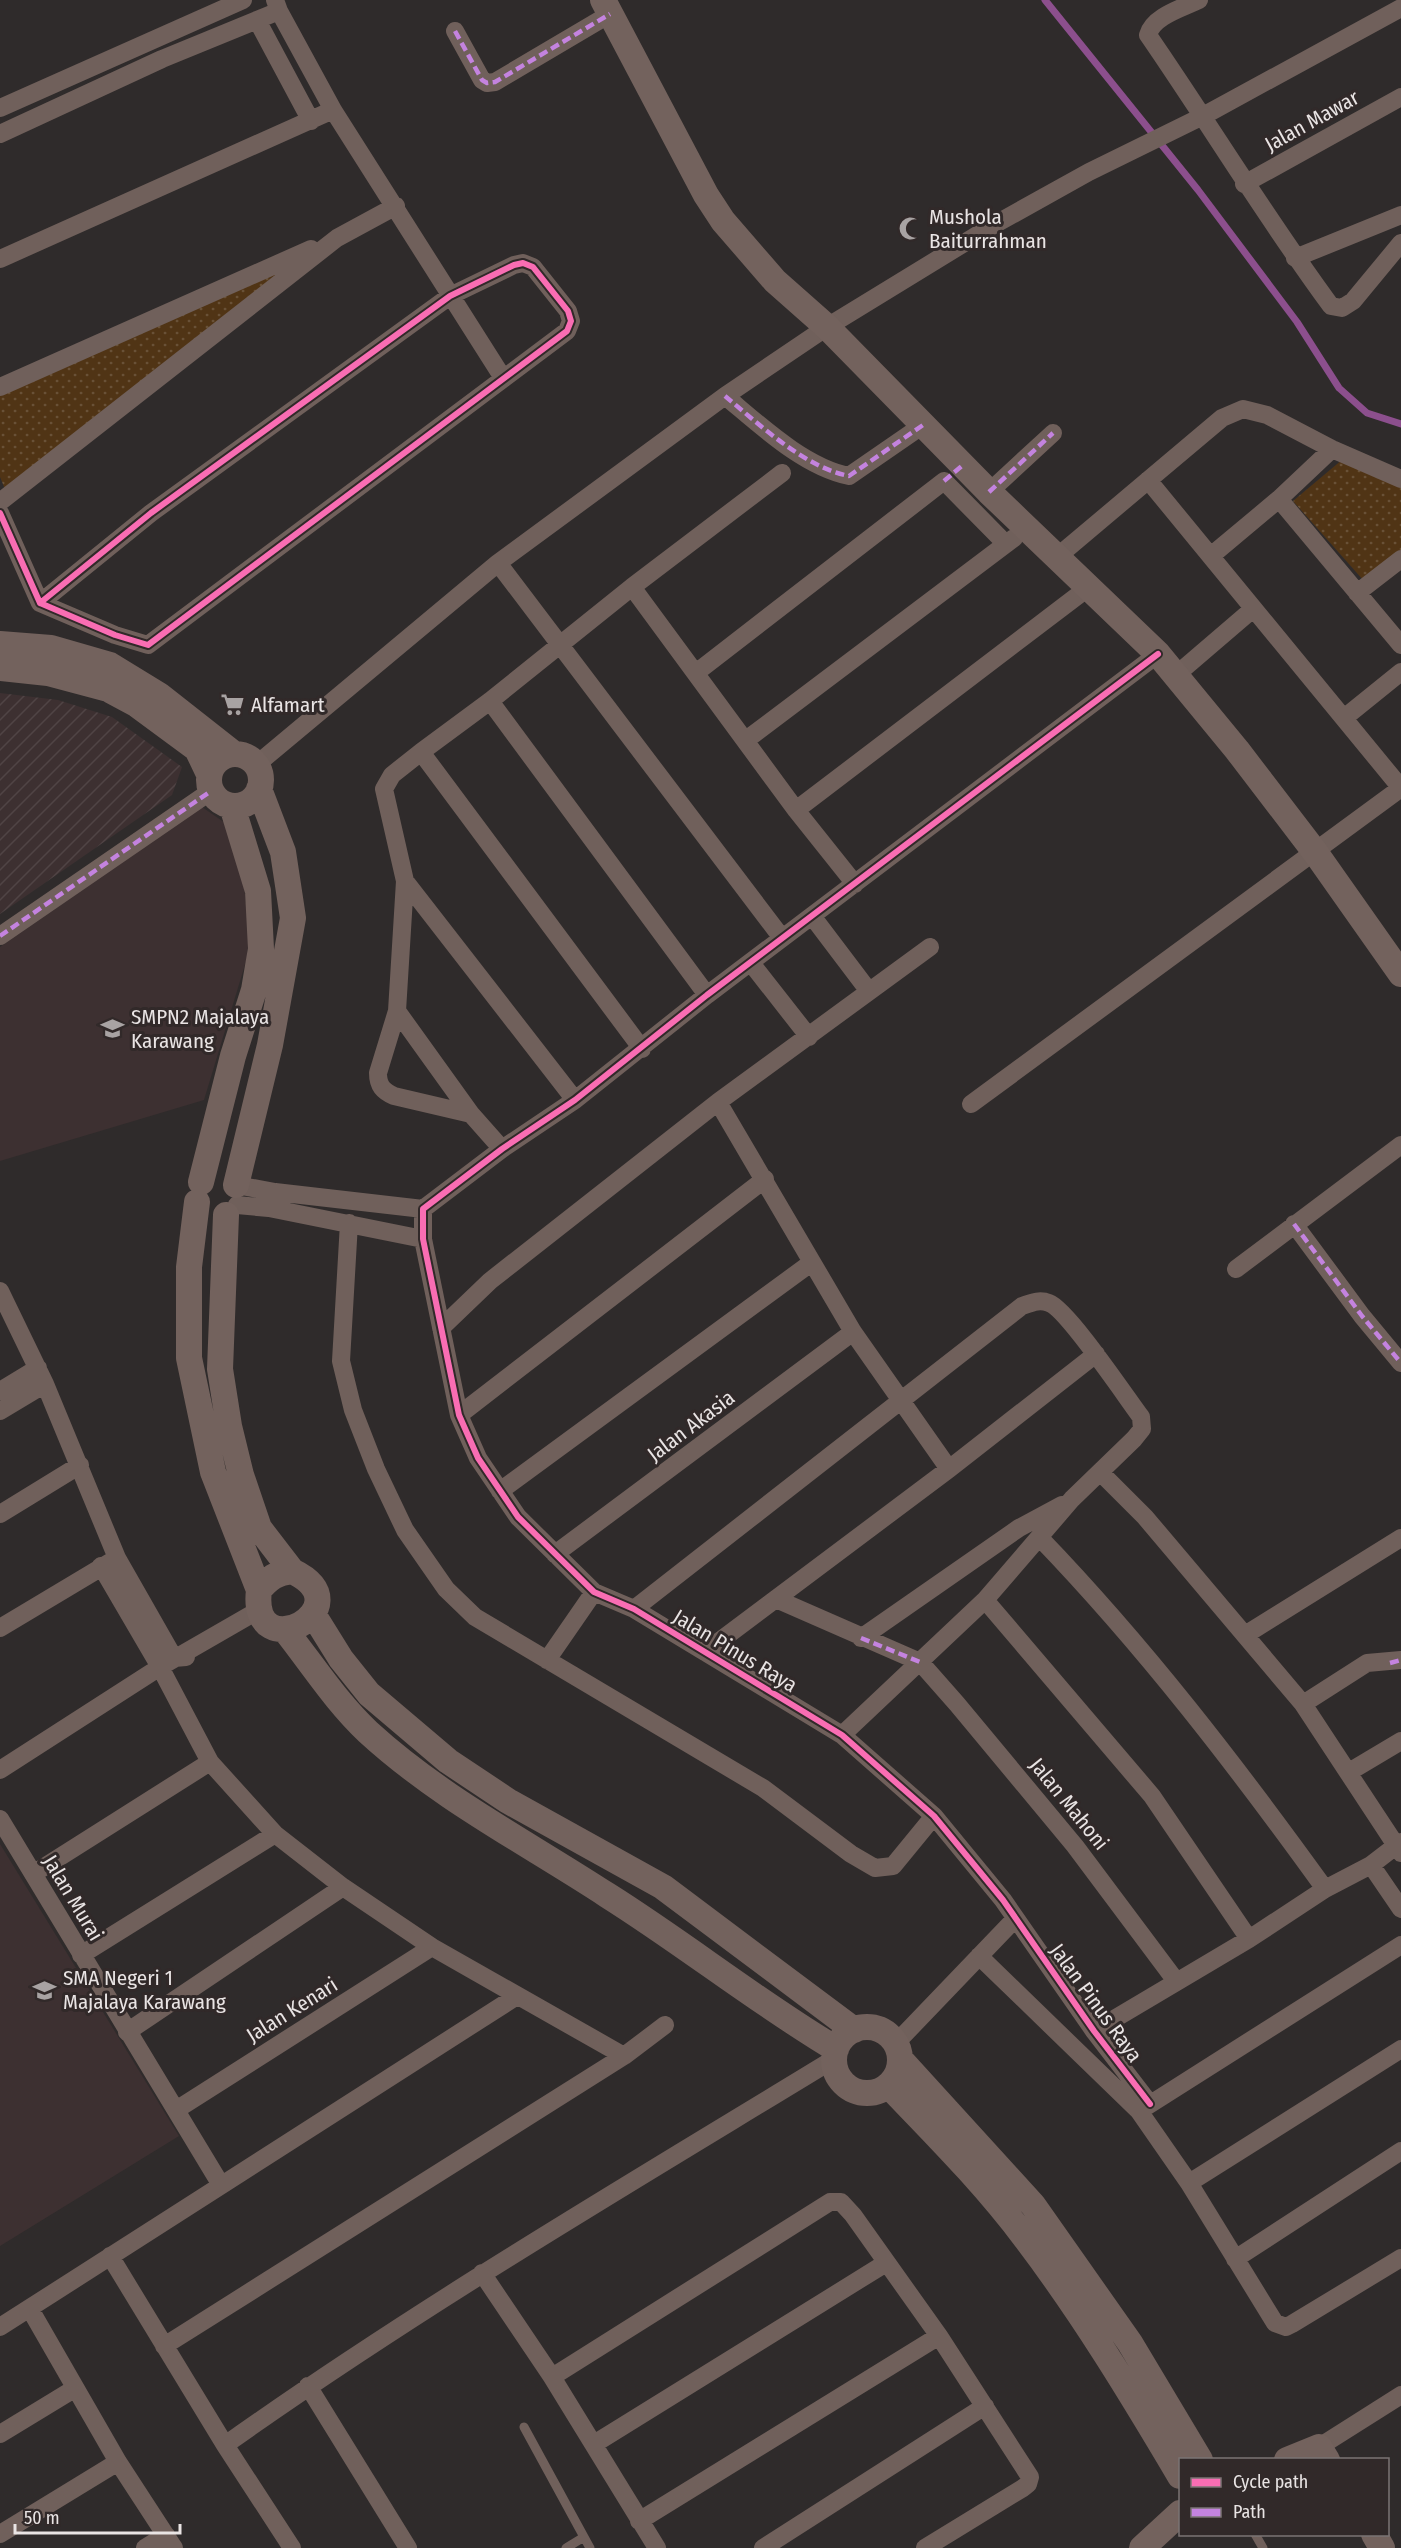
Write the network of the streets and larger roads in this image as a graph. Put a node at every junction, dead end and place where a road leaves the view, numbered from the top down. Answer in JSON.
{"nodes":[{"id":1,"x":243,"y":0,"type":"edge"},
{"id":2,"x":1199,"y":0,"type":"edge"},
{"id":3,"x":277,"y":6,"type":"edge"},
{"id":4,"x":607,"y":7,"type":"edge"},
{"id":5,"x":1401,"y":8,"type":"edge"},
{"id":6,"x":257,"y":20,"type":"junction"},
{"id":7,"x":455,"y":31,"type":"dead end"},
{"id":8,"x":51,"y":85,"type":"junction"},
{"id":9,"x":1401,"y":97,"type":"edge"},
{"id":10,"x":61,"y":107,"type":"junction"},
{"id":11,"x":0,"y":108,"type":"edge"},
{"id":12,"x":333,"y":110,"type":"junction"},
{"id":13,"x":1203,"y":116,"type":"junction"},
{"id":14,"x":311,"y":121,"type":"junction"},
{"id":15,"x":0,"y":134,"type":"edge"},
{"id":16,"x":1244,"y":184,"type":"junction"},
{"id":17,"x":396,"y":206,"type":"junction"},
{"id":18,"x":1401,"y":215,"type":"edge"},
{"id":19,"x":337,"y":238,"type":"junction"},
{"id":20,"x":1401,"y":243,"type":"edge"},
{"id":21,"x":1295,"y":258,"type":"junction"},
{"id":22,"x":0,"y":259,"type":"edge"},
{"id":23,"x":450,"y":296,"type":"junction"},
{"id":24,"x":827,"y":327,"type":"junction"},
{"id":25,"x":503,"y":378,"type":"junction"},
{"id":26,"x":0,"y":387,"type":"edge"},
{"id":27,"x":725,"y":396,"type":"junction"},
{"id":28,"x":923,"y":425,"type":"junction"},
{"id":29,"x":1053,"y":433,"type":"dead end"},
{"id":30,"x":1332,"y":449,"type":"junction"},
{"id":31,"x":782,"y":473,"type":"dead end"},
{"id":32,"x":1401,"y":479,"type":"edge"},
{"id":33,"x":1148,"y":480,"type":"junction"},
{"id":34,"x":989,"y":492,"type":"junction"},
{"id":35,"x":1279,"y":499,"type":"junction"},
{"id":36,"x":0,"y":502,"type":"edge"},
{"id":37,"x":0,"y":513,"type":"edge"},
{"id":38,"x":1027,"y":528,"type":"junction"},
{"id":39,"x":1006,"y":544,"type":"junction"},
{"id":40,"x":1212,"y":555,"type":"junction"},
{"id":41,"x":1057,"y":557,"type":"junction"},
{"id":42,"x":1401,"y":559,"type":"edge"},
{"id":43,"x":498,"y":563,"type":"junction"},
{"id":44,"x":632,"y":587,"type":"junction"},
{"id":45,"x":1089,"y":587,"type":"junction"},
{"id":46,"x":1357,"y":593,"type":"junction"},
{"id":47,"x":40,"y":603,"type":"junction"},
{"id":48,"x":1253,"y":609,"type":"junction"},
{"id":49,"x":0,"y":644,"type":"edge"},
{"id":50,"x":1401,"y":645,"type":"edge"},
{"id":51,"x":560,"y":646,"type":"junction"},
{"id":52,"x":1158,"y":654,"type":"junction"},
{"id":53,"x":0,"y":668,"type":"edge"},
{"id":54,"x":697,"y":672,"type":"junction"},
{"id":55,"x":1401,"y":672,"type":"edge"},
{"id":56,"x":1176,"y":675,"type":"junction"},
{"id":57,"x":490,"y":701,"type":"junction"},
{"id":58,"x":1344,"y":718,"type":"junction"},
{"id":59,"x":746,"y":740,"type":"junction"},
{"id":60,"x":421,"y":752,"type":"junction"},
{"id":61,"x":250,"y":769,"type":"junction"},
{"id":62,"x":210,"y":783,"type":"junction"},
{"id":63,"x":1401,"y":788,"type":"edge"},
{"id":64,"x":232,"y":806,"type":"junction"},
{"id":65,"x":796,"y":810,"type":"junction"},
{"id":66,"x":1315,"y":852,"type":"junction"},
{"id":67,"x":405,"y":881,"type":"junction"},
{"id":68,"x":855,"y":884,"type":"junction"},
{"id":69,"x":812,"y":916,"type":"junction"},
{"id":70,"x":0,"y":936,"type":"edge"},
{"id":71,"x":782,"y":938,"type":"junction"},
{"id":72,"x":930,"y":947,"type":"dead end"},
{"id":73,"x":751,"y":963,"type":"junction"},
{"id":74,"x":1401,"y":974,"type":"edge"},
{"id":75,"x":868,"y":990,"type":"junction"},
{"id":76,"x":707,"y":995,"type":"junction"},
{"id":77,"x":397,"y":1011,"type":"junction"},
{"id":78,"x":809,"y":1037,"type":"junction"},
{"id":79,"x":642,"y":1049,"type":"junction"},
{"id":80,"x":575,"y":1100,"type":"junction"},
{"id":81,"x":718,"y":1102,"type":"junction"},
{"id":82,"x":972,"y":1104,"type":"dead end"},
{"id":83,"x":471,"y":1114,"type":"junction"},
{"id":84,"x":1401,"y":1145,"type":"edge"},
{"id":85,"x":502,"y":1149,"type":"junction"},
{"id":86,"x":765,"y":1179,"type":"junction"},
{"id":87,"x":199,"y":1192,"type":"junction"},
{"id":88,"x":233,"y":1202,"type":"junction"},
{"id":89,"x":423,"y":1209,"type":"junction"},
{"id":90,"x":349,"y":1223,"type":"junction"},
{"id":91,"x":1294,"y":1224,"type":"junction"},
{"id":92,"x":423,"y":1239,"type":"junction"},
{"id":93,"x":811,"y":1263,"type":"junction"},
{"id":94,"x":1236,"y":1269,"type":"dead end"},
{"id":95,"x":0,"y":1292,"type":"edge"},
{"id":96,"x":441,"y":1328,"type":"junction"},
{"id":97,"x":853,"y":1332,"type":"junction"},
{"id":98,"x":1096,"y":1354,"type":"junction"},
{"id":99,"x":1401,"y":1363,"type":"edge"},
{"id":100,"x":41,"y":1376,"type":"junction"},
{"id":101,"x":0,"y":1391,"type":"edge"},
{"id":102,"x":899,"y":1401,"type":"junction"},
{"id":103,"x":0,"y":1412,"type":"edge"},
{"id":104,"x":459,"y":1414,"type":"junction"},
{"id":105,"x":80,"y":1465,"type":"junction"},
{"id":106,"x":949,"y":1469,"type":"junction"},
{"id":107,"x":1100,"y":1472,"type":"junction"},
{"id":108,"x":500,"y":1491,"type":"junction"},
{"id":109,"x":1072,"y":1499,"type":"junction"},
{"id":110,"x":0,"y":1514,"type":"edge"},
{"id":111,"x":1040,"y":1538,"type":"junction"},
{"id":112,"x":1401,"y":1538,"type":"edge"},
{"id":113,"x":555,"y":1554,"type":"junction"},
{"id":114,"x":109,"y":1562,"type":"junction"},
{"id":115,"x":292,"y":1571,"type":"junction"},
{"id":116,"x":594,"y":1592,"type":"junction"},
{"id":117,"x":776,"y":1599,"type":"junction"},
{"id":118,"x":985,"y":1600,"type":"junction"},
{"id":119,"x":634,"y":1609,"type":"junction"},
{"id":120,"x":267,"y":1613,"type":"junction"},
{"id":121,"x":313,"y":1614,"type":"junction"},
{"id":122,"x":0,"y":1628,"type":"edge"},
{"id":123,"x":1245,"y":1635,"type":"junction"},
{"id":124,"x":861,"y":1638,"type":"junction"},
{"id":125,"x":705,"y":1652,"type":"junction"},
{"id":126,"x":547,"y":1660,"type":"junction"},
{"id":127,"x":1401,"y":1660,"type":"edge"},
{"id":128,"x":920,"y":1662,"type":"junction"},
{"id":129,"x":167,"y":1663,"type":"junction"},
{"id":130,"x":1303,"y":1704,"type":"junction"},
{"id":131,"x":842,"y":1735,"type":"junction"},
{"id":132,"x":1401,"y":1741,"type":"edge"},
{"id":133,"x":448,"y":1761,"type":"junction"},
{"id":134,"x":210,"y":1762,"type":"junction"},
{"id":135,"x":0,"y":1770,"type":"edge"},
{"id":136,"x":1349,"y":1772,"type":"junction"},
{"id":137,"x":434,"y":1783,"type":"junction"},
{"id":138,"x":934,"y":1816,"type":"junction"},
{"id":139,"x":0,"y":1819,"type":"edge"},
{"id":140,"x":275,"y":1834,"type":"junction"},
{"id":141,"x":1400,"y":1847,"type":"edge"},
{"id":142,"x":1371,"y":1865,"type":"junction"},
{"id":143,"x":33,"y":1874,"type":"junction"},
{"id":144,"x":343,"y":1887,"type":"junction"},
{"id":145,"x":1326,"y":1889,"type":"junction"},
{"id":146,"x":1401,"y":1910,"type":"edge"},
{"id":147,"x":1016,"y":1919,"type":"junction"},
{"id":148,"x":1249,"y":1939,"type":"junction"},
{"id":149,"x":1401,"y":1945,"type":"edge"},
{"id":150,"x":432,"y":1947,"type":"junction"},
{"id":151,"x":81,"y":1955,"type":"junction"},
{"id":152,"x":979,"y":1956,"type":"junction"},
{"id":153,"x":1176,"y":1981,"type":"junction"},
{"id":154,"x":517,"y":1996,"type":"junction"},
{"id":155,"x":665,"y":2025,"type":"dead end"},
{"id":156,"x":854,"y":2030,"type":"junction"},
{"id":157,"x":1094,"y":2031,"type":"junction"},
{"id":158,"x":127,"y":2032,"type":"junction"},
{"id":159,"x":1401,"y":2049,"type":"edge"},
{"id":160,"x":898,"y":2051,"type":"junction"},
{"id":161,"x":835,"y":2054,"type":"junction"},
{"id":162,"x":624,"y":2055,"type":"junction"},
{"id":163,"x":889,"y":2086,"type":"junction"},
{"id":164,"x":1145,"y":2108,"type":"junction"},
{"id":165,"x":176,"y":2110,"type":"junction"},
{"id":166,"x":970,"y":2133,"type":"junction"},
{"id":167,"x":1401,"y":2151,"type":"edge"},
{"id":168,"x":951,"y":2152,"type":"junction"},
{"id":169,"x":1189,"y":2183,"type":"junction"},
{"id":170,"x":221,"y":2185,"type":"junction"},
{"id":171,"x":1036,"y":2231,"type":"junction"},
{"id":172,"x":110,"y":2256,"type":"junction"},
{"id":173,"x":1401,"y":2258,"type":"edge"},
{"id":174,"x":1235,"y":2259,"type":"junction"},
{"id":175,"x":886,"y":2263,"type":"junction"},
{"id":176,"x":482,"y":2273,"type":"junction"},
{"id":177,"x":1087,"y":2280,"type":"junction"},
{"id":178,"x":1066,"y":2294,"type":"junction"},
{"id":179,"x":30,"y":2309,"type":"junction"},
{"id":180,"x":0,"y":2327,"type":"edge"},
{"id":181,"x":939,"y":2336,"type":"junction"},
{"id":182,"x":1130,"y":2343,"type":"junction"},
{"id":183,"x":164,"y":2346,"type":"junction"},
{"id":184,"x":1107,"y":2355,"type":"junction"},
{"id":185,"x":552,"y":2377,"type":"junction"},
{"id":186,"x":308,"y":2386,"type":"junction"},
{"id":187,"x":74,"y":2389,"type":"junction"},
{"id":188,"x":1401,"y":2395,"type":"edge"},
{"id":189,"x":985,"y":2406,"type":"junction"},
{"id":190,"x":1165,"y":2427,"type":"junction"},
{"id":191,"x":0,"y":2434,"type":"edge"},
{"id":192,"x":594,"y":2444,"type":"junction"},
{"id":193,"x":225,"y":2445,"type":"junction"},
{"id":194,"x":1323,"y":2453,"type":"edge"},
{"id":195,"x":1198,"y":2458,"type":"edge"},
{"id":196,"x":1297,"y":2458,"type":"edge"},
{"id":197,"x":118,"y":2462,"type":"junction"},
{"id":198,"x":1179,"y":2473,"type":"edge"},
{"id":199,"x":1179,"y":2514,"type":"edge"},
{"id":200,"x":639,"y":2521,"type":"junction"},
{"id":201,"x":0,"y":2534,"type":"edge"},
{"id":202,"x":170,"y":2542,"type":"edge"},
{"id":203,"x":145,"y":2548,"type":"edge"},
{"id":204,"x":292,"y":2548,"type":"edge"},
{"id":205,"x":408,"y":2548,"type":"edge"},
{"id":206,"x":657,"y":2548,"type":"edge"},
{"id":207,"x":763,"y":2548,"type":"edge"},
{"id":208,"x":925,"y":2548,"type":"edge"},
{"id":209,"x":1142,"y":2548,"type":"edge"}],
"edges":[{"from":1,"to":8,"type":"street"},
{"from":2,"to":13,"type":"street"},
{"from":3,"to":6,"type":"street"},
{"from":3,"to":12,"type":"street"},
{"from":4,"to":7,"type":"street"},
{"from":4,"to":24,"type":"street"},
{"from":5,"to":13,"type":"street"},
{"from":6,"to":10,"type":"street"},
{"from":6,"to":14,"type":"street"},
{"from":8,"to":10,"type":"street"},
{"from":8,"to":11,"type":"street"},
{"from":9,"to":16,"type":"street","name":"Jalan Mawar"},
{"from":10,"to":15,"type":"street"},
{"from":12,"to":14,"type":"street"},
{"from":12,"to":17,"type":"street"},
{"from":13,"to":16,"type":"street"},
{"from":13,"to":24,"type":"street"},
{"from":14,"to":22,"type":"street"},
{"from":16,"to":21,"type":"street"},
{"from":17,"to":19,"type":"street"},
{"from":17,"to":23,"type":"street"},
{"from":18,"to":21,"type":"street"},
{"from":19,"to":26,"type":"street"},
{"from":19,"to":36,"type":"street"},
{"from":20,"to":21,"type":"street"},
{"from":23,"to":25,"type":"street"},
{"from":23,"to":25,"type":"street"},
{"from":23,"to":47,"type":"street"},
{"from":24,"to":27,"type":"street"},
{"from":24,"to":28,"type":"street"},
{"from":25,"to":47,"type":"street"},
{"from":27,"to":28,"type":"street"},
{"from":27,"to":43,"type":"street"},
{"from":28,"to":34,"type":"street"},
{"from":29,"to":34,"type":"street"},
{"from":30,"to":32,"type":"street"},
{"from":30,"to":33,"type":"street"},
{"from":30,"to":35,"type":"street"},
{"from":31,"to":44,"type":"street"},
{"from":33,"to":40,"type":"street"},
{"from":33,"to":41,"type":"street"},
{"from":34,"to":38,"type":"street"},
{"from":35,"to":40,"type":"street"},
{"from":35,"to":46,"type":"street"},
{"from":37,"to":47,"type":"street"},
{"from":38,"to":39,"type":"street"},
{"from":38,"to":41,"type":"street"},
{"from":39,"to":54,"type":"street"},
{"from":39,"to":59,"type":"street"},
{"from":40,"to":48,"type":"street"},
{"from":41,"to":45,"type":"street"},
{"from":42,"to":46,"type":"street"},
{"from":43,"to":51,"type":"street"},
{"from":43,"to":61,"type":"street"},
{"from":44,"to":51,"type":"street"},
{"from":44,"to":54,"type":"street"},
{"from":45,"to":52,"type":"street"},
{"from":45,"to":65,"type":"street"},
{"from":46,"to":50,"type":"street"},
{"from":48,"to":56,"type":"street"},
{"from":48,"to":58,"type":"street"},
{"from":49,"to":61,"type":"street"},
{"from":51,"to":57,"type":"street"},
{"from":51,"to":71,"type":"street"},
{"from":52,"to":56,"type":"street"},
{"from":52,"to":68,"type":"street"},
{"from":53,"to":62,"type":"street"},
{"from":54,"to":59,"type":"street"},
{"from":55,"to":58,"type":"street"},
{"from":56,"to":66,"type":"street"},
{"from":57,"to":60,"type":"street"},
{"from":57,"to":76,"type":"street"},
{"from":58,"to":63,"type":"street"},
{"from":59,"to":65,"type":"street"},
{"from":60,"to":67,"type":"street"},
{"from":60,"to":79,"type":"street"},
{"from":61,"to":62,"type":"street"},
{"from":61,"to":64,"type":"street"},
{"from":61,"to":88,"type":"street"},
{"from":62,"to":64,"type":"street"},
{"from":62,"to":70,"type":"street"},
{"from":63,"to":66,"type":"street"},
{"from":64,"to":87,"type":"street"},
{"from":65,"to":68,"type":"street"},
{"from":66,"to":74,"type":"street"},
{"from":66,"to":82,"type":"street"},
{"from":67,"to":77,"type":"street"},
{"from":67,"to":80,"type":"street"},
{"from":68,"to":69,"type":"street"},
{"from":69,"to":71,"type":"street"},
{"from":69,"to":75,"type":"street"},
{"from":71,"to":73,"type":"street"},
{"from":72,"to":75,"type":"street"},
{"from":73,"to":76,"type":"street"},
{"from":73,"to":78,"type":"street"},
{"from":75,"to":78,"type":"street"},
{"from":76,"to":79,"type":"street"},
{"from":77,"to":83,"type":"street"},
{"from":77,"to":83,"type":"street"},
{"from":78,"to":81,"type":"street"},
{"from":79,"to":80,"type":"street"},
{"from":80,"to":85,"type":"street"},
{"from":81,"to":86,"type":"street"},
{"from":81,"to":96,"type":"street"},
{"from":83,"to":85,"type":"street"},
{"from":84,"to":91,"type":"street"},
{"from":85,"to":89,"type":"street"},
{"from":86,"to":93,"type":"street"},
{"from":86,"to":104,"type":"street"},
{"from":87,"to":88,"type":"street"},
{"from":87,"to":88,"type":"street"},
{"from":87,"to":120,"type":"street"},
{"from":88,"to":89,"type":"street"},
{"from":88,"to":90,"type":"street"},
{"from":88,"to":115,"type":"street"},
{"from":89,"to":92,"type":"street","name":"Jalan Pinus Raya"},
{"from":90,"to":92,"type":"street"},
{"from":90,"to":126,"type":"street"},
{"from":91,"to":94,"type":"street"},
{"from":91,"to":99,"type":"street"},
{"from":92,"to":96,"type":"street","name":"Jalan Pinus Raya"},
{"from":93,"to":97,"type":"street"},
{"from":93,"to":108,"type":"street"},
{"from":95,"to":100,"type":"street"},
{"from":96,"to":104,"type":"street","name":"Jalan Pinus Raya"},
{"from":97,"to":102,"type":"street"},
{"from":97,"to":113,"type":"street","name":"Jalan Akasia"},
{"from":98,"to":102,"type":"street"},
{"from":98,"to":106,"type":"street"},
{"from":98,"to":107,"type":"street"},
{"from":100,"to":101,"type":"street"},
{"from":100,"to":103,"type":"street"},
{"from":100,"to":105,"type":"street"},
{"from":102,"to":106,"type":"street"},
{"from":102,"to":119,"type":"street"},
{"from":104,"to":108,"type":"street","name":"Jalan Pinus Raya"},
{"from":105,"to":110,"type":"street"},
{"from":105,"to":114,"type":"street"},
{"from":106,"to":117,"type":"street"},
{"from":107,"to":109,"type":"street"},
{"from":107,"to":123,"type":"street"},
{"from":108,"to":113,"type":"street","name":"Jalan Pinus Raya"},
{"from":109,"to":111,"type":"street"},
{"from":109,"to":124,"type":"street"},
{"from":111,"to":118,"type":"street"},
{"from":111,"to":145,"type":"street"},
{"from":112,"to":123,"type":"street"},
{"from":113,"to":116,"type":"street","name":"Jalan Pinus Raya"},
{"from":114,"to":122,"type":"street"},
{"from":114,"to":129,"type":"street"},
{"from":115,"to":120,"type":"street"},
{"from":115,"to":121,"type":"street"},
{"from":116,"to":119,"type":"street","name":"Jalan Pinus Raya"},
{"from":116,"to":126,"type":"street"},
{"from":117,"to":124,"type":"street"},
{"from":117,"to":125,"type":"street"},
{"from":118,"to":128,"type":"street"},
{"from":118,"to":148,"type":"street"},
{"from":119,"to":125,"type":"street","name":"Jalan Pinus Raya"},
{"from":120,"to":121,"type":"street"},
{"from":120,"to":129,"type":"street"},
{"from":120,"to":137,"type":"street"},
{"from":121,"to":133,"type":"street"},
{"from":123,"to":130,"type":"street"},
{"from":124,"to":128,"type":"street"},
{"from":125,"to":131,"type":"street","name":"Jalan Pinus Raya"},
{"from":126,"to":138,"type":"street"},
{"from":127,"to":130,"type":"street"},
{"from":128,"to":131,"type":"street"},
{"from":128,"to":153,"type":"street","name":"Jalan Mahoni"},
{"from":129,"to":134,"type":"street"},
{"from":129,"to":135,"type":"street"},
{"from":130,"to":136,"type":"street"},
{"from":131,"to":138,"type":"street","name":"Jalan Pinus Raya"},
{"from":132,"to":136,"type":"street"},
{"from":133,"to":137,"type":"street"},
{"from":133,"to":156,"type":"street"},
{"from":134,"to":140,"type":"street"},
{"from":134,"to":143,"type":"street"},
{"from":136,"to":141,"type":"street"},
{"from":137,"to":161,"type":"street"},
{"from":138,"to":147,"type":"street","name":"Jalan Pinus Raya"},
{"from":139,"to":143,"type":"street","name":"Jalan Murai"},
{"from":140,"to":144,"type":"street"},
{"from":140,"to":151,"type":"street"},
{"from":141,"to":142,"type":"street"},
{"from":142,"to":145,"type":"street"},
{"from":142,"to":146,"type":"street"},
{"from":143,"to":151,"type":"street","name":"Jalan Murai"},
{"from":144,"to":150,"type":"street"},
{"from":144,"to":158,"type":"street"},
{"from":145,"to":148,"type":"street"},
{"from":147,"to":152,"type":"street"},
{"from":147,"to":157,"type":"street","name":"Jalan Pinus Raya"},
{"from":148,"to":153,"type":"street"},
{"from":149,"to":164,"type":"street"},
{"from":150,"to":154,"type":"street"},
{"from":150,"to":165,"type":"street","name":"Jalan Kenari"},
{"from":151,"to":158,"type":"street","name":"Jalan Murai"},
{"from":152,"to":160,"type":"street"},
{"from":152,"to":164,"type":"street"},
{"from":153,"to":157,"type":"street"},
{"from":154,"to":162,"type":"street"},
{"from":154,"to":170,"type":"street"},
{"from":155,"to":162,"type":"street"},
{"from":156,"to":160,"type":"street"},
{"from":156,"to":161,"type":"street"},
{"from":157,"to":164,"type":"street","name":"Jalan Pinus Raya"},
{"from":158,"to":165,"type":"street","name":"Jalan Murai"},
{"from":159,"to":169,"type":"street"},
{"from":160,"to":163,"type":"street"},
{"from":160,"to":166,"type":"street"},
{"from":161,"to":163,"type":"street"},
{"from":161,"to":176,"type":"street"},
{"from":162,"to":183,"type":"street"},
{"from":163,"to":168,"type":"street"},
{"from":164,"to":169,"type":"street"},
{"from":165,"to":170,"type":"street","name":"Jalan Murai"},
{"from":166,"to":168,"type":"street"},
{"from":166,"to":171,"type":"street"},
{"from":167,"to":174,"type":"street"},
{"from":168,"to":171,"type":"street"},
{"from":169,"to":174,"type":"street"},
{"from":170,"to":172,"type":"street"},
{"from":171,"to":177,"type":"street"},
{"from":171,"to":178,"type":"street"},
{"from":172,"to":179,"type":"street"},
{"from":172,"to":183,"type":"street"},
{"from":173,"to":174,"type":"street"},
{"from":175,"to":181,"type":"street"},
{"from":175,"to":185,"type":"street"},
{"from":175,"to":192,"type":"street"},
{"from":176,"to":185,"type":"street"},
{"from":176,"to":186,"type":"street"},
{"from":177,"to":178,"type":"street"},
{"from":177,"to":182,"type":"street"},
{"from":178,"to":184,"type":"street"},
{"from":179,"to":180,"type":"street"},
{"from":179,"to":187,"type":"street"},
{"from":181,"to":189,"type":"street"},
{"from":181,"to":200,"type":"street"},
{"from":182,"to":184,"type":"street"},
{"from":182,"to":190,"type":"street"},
{"from":183,"to":193,"type":"street"},
{"from":184,"to":190,"type":"street"},
{"from":185,"to":192,"type":"street"},
{"from":186,"to":193,"type":"street"},
{"from":186,"to":205,"type":"street"},
{"from":187,"to":191,"type":"street"},
{"from":187,"to":197,"type":"street"},
{"from":188,"to":194,"type":"street"},
{"from":189,"to":207,"type":"street"},
{"from":189,"to":208,"type":"street"},
{"from":190,"to":195,"type":"street"},
{"from":190,"to":198,"type":"street"},
{"from":192,"to":200,"type":"street"},
{"from":193,"to":204,"type":"street"},
{"from":194,"to":196,"type":"street"},
{"from":197,"to":201,"type":"street"},
{"from":197,"to":202,"type":"street"},
{"from":199,"to":209,"type":"street"},
{"from":200,"to":206,"type":"street"},
{"from":202,"to":203,"type":"street"}]}
